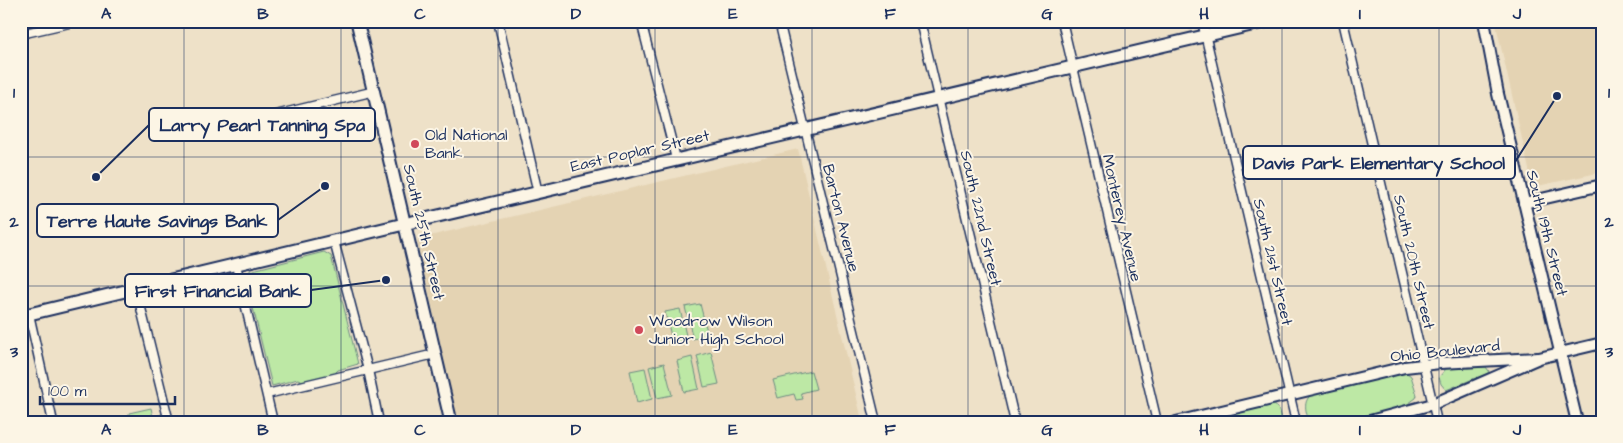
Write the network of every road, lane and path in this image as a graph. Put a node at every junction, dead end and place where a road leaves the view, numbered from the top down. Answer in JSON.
{"nodes":[{"id":1,"x":78,"y":21,"type":"edge"},
{"id":2,"x":358,"y":21,"type":"edge"},
{"id":3,"x":498,"y":21,"type":"edge"},
{"id":4,"x":641,"y":21,"type":"edge"},
{"id":5,"x":779,"y":21,"type":"edge"},
{"id":6,"x":920,"y":21,"type":"edge"},
{"id":7,"x":1062,"y":21,"type":"edge"},
{"id":8,"x":1202,"y":21,"type":"edge"},
{"id":9,"x":1268,"y":21,"type":"edge"},
{"id":10,"x":1343,"y":21,"type":"edge"},
{"id":11,"x":1484,"y":21,"type":"edge"},
{"id":12,"x":21,"y":34,"type":"edge"},
{"id":13,"x":1205,"y":36,"type":"junction"},
{"id":14,"x":1072,"y":66,"type":"junction"},
{"id":15,"x":375,"y":90,"type":"junction"},
{"id":16,"x":938,"y":98,"type":"junction"},
{"id":17,"x":259,"y":119,"type":"dead end"},
{"id":18,"x":805,"y":129,"type":"junction"},
{"id":19,"x":676,"y":160,"type":"junction"},
{"id":20,"x":1602,"y":184,"type":"edge"},
{"id":21,"x":538,"y":193,"type":"junction"},
{"id":22,"x":1524,"y":204,"type":"junction"},
{"id":23,"x":404,"y":224,"type":"junction"},
{"id":24,"x":334,"y":241,"type":"junction"},
{"id":25,"x":236,"y":265,"type":"junction"},
{"id":26,"x":136,"y":288,"type":"junction"},
{"id":27,"x":25,"y":315,"type":"edge"},
{"id":28,"x":1602,"y":343,"type":"edge"},
{"id":29,"x":1561,"y":353,"type":"junction"},
{"id":30,"x":435,"y":354,"type":"junction"},
{"id":31,"x":1539,"y":358,"type":"junction"},
{"id":32,"x":1424,"y":364,"type":"junction"},
{"id":33,"x":368,"y":370,"type":"junction"},
{"id":34,"x":267,"y":394,"type":"junction"},
{"id":35,"x":1290,"y":394,"type":"junction"},
{"id":36,"x":1433,"y":404,"type":"junction"},
{"id":37,"x":53,"y":422,"type":"edge"},
{"id":38,"x":169,"y":422,"type":"edge"},
{"id":39,"x":273,"y":422,"type":"edge"},
{"id":40,"x":379,"y":422,"type":"edge"},
{"id":41,"x":451,"y":422,"type":"edge"},
{"id":42,"x":876,"y":422,"type":"edge"},
{"id":43,"x":1016,"y":422,"type":"edge"},
{"id":44,"x":1157,"y":422,"type":"edge"},
{"id":45,"x":1176,"y":422,"type":"edge"},
{"id":46,"x":1296,"y":422,"type":"edge"},
{"id":47,"x":1366,"y":422,"type":"edge"},
{"id":48,"x":1437,"y":422,"type":"edge"},
{"id":49,"x":1577,"y":422,"type":"edge"}],
"edges":[{"from":1,"to":12,"type":"street"},
{"from":2,"to":15,"type":"main road","name":"South 25th Street"},
{"from":3,"to":21,"type":"street"},
{"from":4,"to":19,"type":"street"},
{"from":5,"to":18,"type":"street","name":"Barton Avenue"},
{"from":6,"to":16,"type":"street","name":"South 22nd Street"},
{"from":7,"to":14,"type":"street","name":"Monterey Avenue"},
{"from":8,"to":13,"type":"street","name":"South 21st Street"},
{"from":9,"to":13,"type":"main road","name":"East Poplar Street"},
{"from":10,"to":32,"type":"street","name":"South 20th Street"},
{"from":11,"to":22,"type":"street","name":"South 19th Street"},
{"from":13,"to":14,"type":"main road","name":"East Poplar Street"},
{"from":13,"to":35,"type":"street","name":"South 21st Street"},
{"from":14,"to":16,"type":"main road","name":"East Poplar Street"},
{"from":14,"to":44,"type":"street","name":"Monterey Avenue"},
{"from":15,"to":17,"type":"street"},
{"from":15,"to":23,"type":"main road","name":"South 25th Street"},
{"from":16,"to":18,"type":"main road","name":"East Poplar Street"},
{"from":16,"to":43,"type":"street","name":"South 22nd Street"},
{"from":18,"to":19,"type":"main road","name":"East Poplar Street"},
{"from":18,"to":42,"type":"street","name":"Barton Avenue"},
{"from":19,"to":21,"type":"main road","name":"East Poplar Street"},
{"from":20,"to":22,"type":"street"},
{"from":21,"to":23,"type":"main road","name":"East Poplar Street"},
{"from":22,"to":29,"type":"street","name":"South 19th Street"},
{"from":23,"to":24,"type":"main road","name":"East Poplar Street"},
{"from":23,"to":30,"type":"main road","name":"South 25th Street"},
{"from":24,"to":25,"type":"main road","name":"East Poplar Street"},
{"from":24,"to":33,"type":"street"},
{"from":25,"to":26,"type":"main road","name":"East Poplar Street"},
{"from":25,"to":34,"type":"street"},
{"from":26,"to":27,"type":"main road","name":"East Poplar Street"},
{"from":26,"to":38,"type":"street"},
{"from":27,"to":37,"type":"street"},
{"from":28,"to":29,"type":"street"},
{"from":29,"to":31,"type":"street"},
{"from":29,"to":49,"type":"street","name":"South 19th Street"},
{"from":30,"to":33,"type":"street"},
{"from":30,"to":41,"type":"main road","name":"South 25th Street"},
{"from":31,"to":32,"type":"street","name":"Ohio Boulevard"},
{"from":31,"to":36,"type":"street","name":"Ohio Boulevard"},
{"from":32,"to":35,"type":"street","name":"Ohio Boulevard"},
{"from":32,"to":36,"type":"street","name":"South 20th Street"},
{"from":33,"to":34,"type":"street"},
{"from":33,"to":40,"type":"street"},
{"from":34,"to":39,"type":"street"},
{"from":35,"to":45,"type":"street","name":"Ohio Boulevard"},
{"from":35,"to":46,"type":"street","name":"South 21st Street"},
{"from":36,"to":47,"type":"street","name":"Ohio Boulevard"},
{"from":36,"to":48,"type":"street","name":"South 20th Street"}]}
